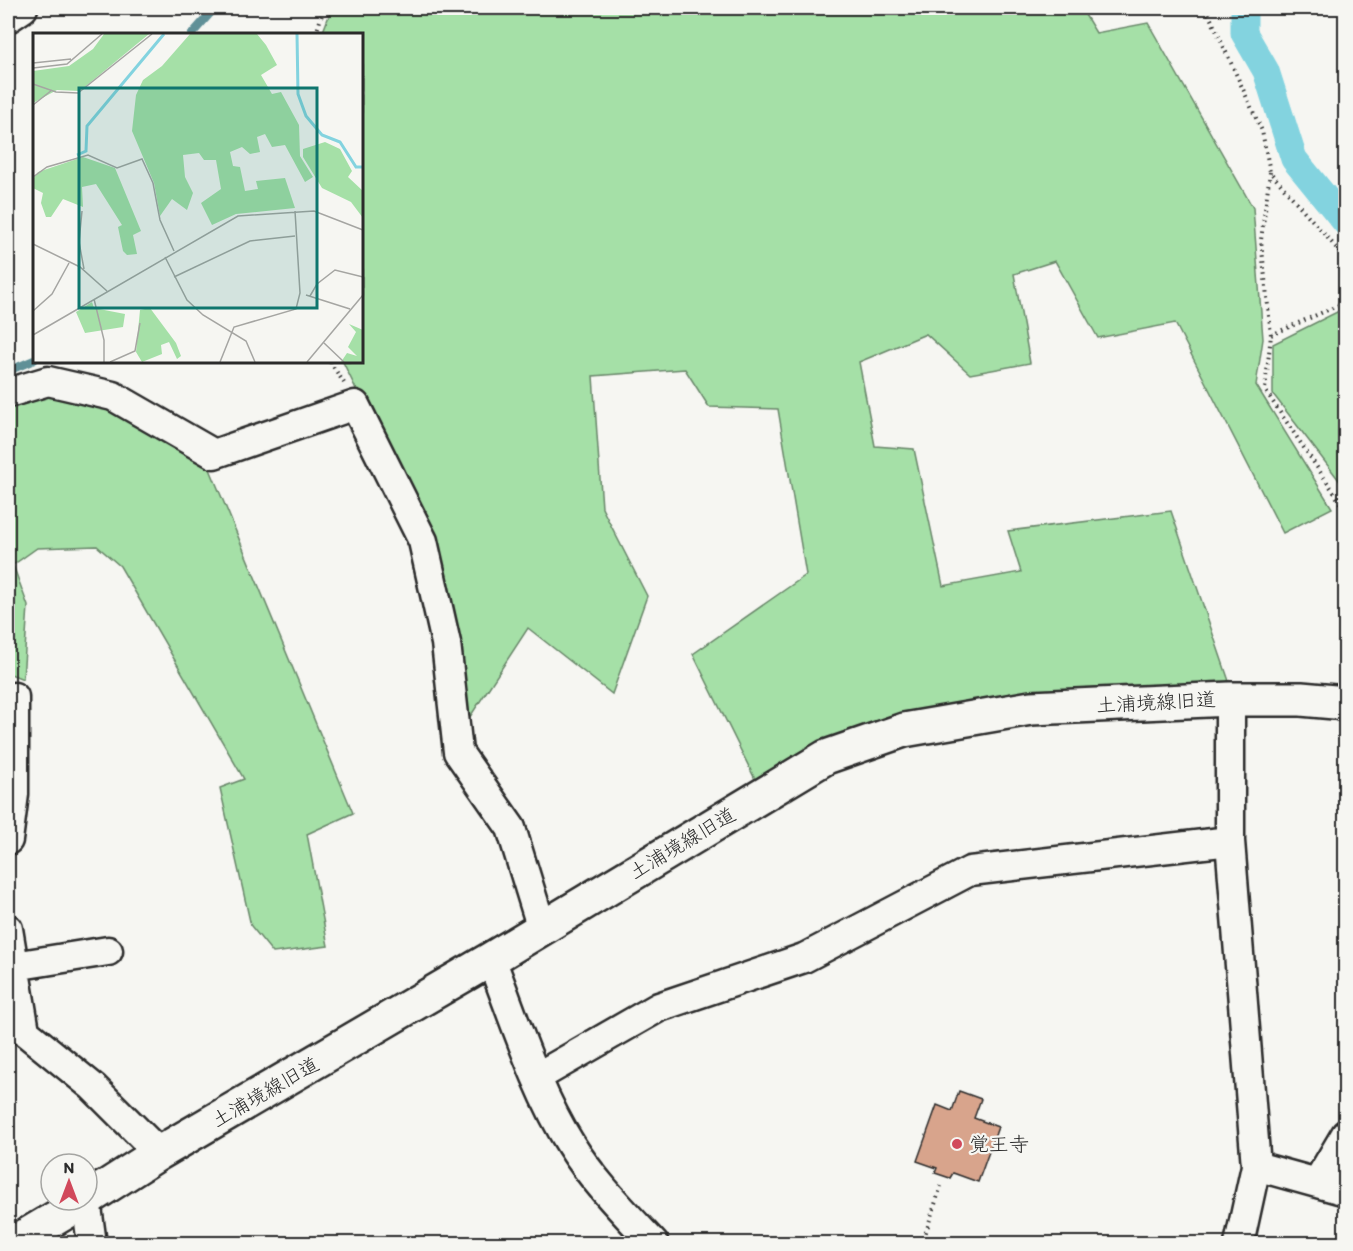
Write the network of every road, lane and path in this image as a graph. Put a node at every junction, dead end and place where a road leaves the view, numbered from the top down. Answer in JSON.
{"nodes":[{"id":1,"x":23,"y":8,"type":"edge"},
{"id":2,"x":324,"y":8,"type":"edge"},
{"id":3,"x":1206,"y":8,"type":"edge"},
{"id":4,"x":8,"y":18,"type":"edge"},
{"id":5,"x":316,"y":33,"type":"edge"},
{"id":6,"x":1270,"y":172,"type":"junction"},
{"id":7,"x":1346,"y":259,"type":"edge"},
{"id":8,"x":1346,"y":302,"type":"edge"},
{"id":9,"x":1271,"y":335,"type":"junction"},
{"id":10,"x":8,"y":393,"type":"edge"},
{"id":11,"x":1346,"y":514,"type":"edge"},
{"id":12,"x":14,"y":697,"type":"dead end"},
{"id":13,"x":1230,"y":699,"type":"junction"},
{"id":14,"x":1346,"y":703,"type":"edge"},
{"id":15,"x":8,"y":840,"type":"edge"},
{"id":16,"x":1230,"y":841,"type":"junction"},
{"id":17,"x":542,"y":928,"type":"junction"},
{"id":18,"x":8,"y":929,"type":"edge"},
{"id":19,"x":108,"y":951,"type":"dead end"},
{"id":20,"x":491,"y":959,"type":"junction"},
{"id":21,"x":14,"y":966,"type":"junction"},
{"id":22,"x":16,"y":1025,"type":"edge"},
{"id":23,"x":537,"y":1077,"type":"junction"},
{"id":24,"x":1346,"y":1134,"type":"edge"},
{"id":25,"x":159,"y":1154,"type":"junction"},
{"id":26,"x":1256,"y":1166,"type":"junction"},
{"id":27,"x":1317,"y":1183,"type":"junction"},
{"id":28,"x":941,"y":1186,"type":"dead end"},
{"id":29,"x":1346,"y":1191,"type":"edge"},
{"id":30,"x":99,"y":1192,"type":"edge"},
{"id":31,"x":66,"y":1212,"type":"edge"},
{"id":32,"x":88,"y":1212,"type":"edge"},
{"id":33,"x":12,"y":1244,"type":"edge"},
{"id":34,"x":92,"y":1244,"type":"edge"},
{"id":35,"x":654,"y":1244,"type":"edge"},
{"id":36,"x":922,"y":1244,"type":"edge"},
{"id":37,"x":1239,"y":1244,"type":"edge"}],
"edges":[{"from":1,"to":4,"type":"street"},
{"from":2,"to":5,"type":"path"},
{"from":3,"to":6,"type":"path"},
{"from":6,"to":7,"type":"path"},
{"from":6,"to":9,"type":"path"},
{"from":8,"to":9,"type":"path"},
{"from":9,"to":11,"type":"path"},
{"from":10,"to":17,"type":"street"},
{"from":12,"to":15,"type":"street"},
{"from":13,"to":14,"type":"street","name":"土浦境線旧道"},
{"from":13,"to":16,"type":"street"},
{"from":13,"to":17,"type":"street","name":"土浦境線旧道"},
{"from":16,"to":23,"type":"street"},
{"from":16,"to":26,"type":"street"},
{"from":17,"to":20,"type":"street","name":"土浦境線旧道"},
{"from":18,"to":21,"type":"street"},
{"from":19,"to":21,"type":"street"},
{"from":20,"to":23,"type":"street"},
{"from":20,"to":25,"type":"street","name":"土浦境線旧道"},
{"from":21,"to":22,"type":"street"},
{"from":22,"to":25,"type":"street"},
{"from":23,"to":35,"type":"street"},
{"from":24,"to":27,"type":"street"},
{"from":25,"to":30,"type":"street","name":"土浦境線旧道"},
{"from":26,"to":27,"type":"street"},
{"from":26,"to":37,"type":"street"},
{"from":27,"to":29,"type":"street"},
{"from":28,"to":36,"type":"path"},
{"from":31,"to":33,"type":"street","name":"土浦境線旧道"},
{"from":32,"to":34,"type":"street"}]}
